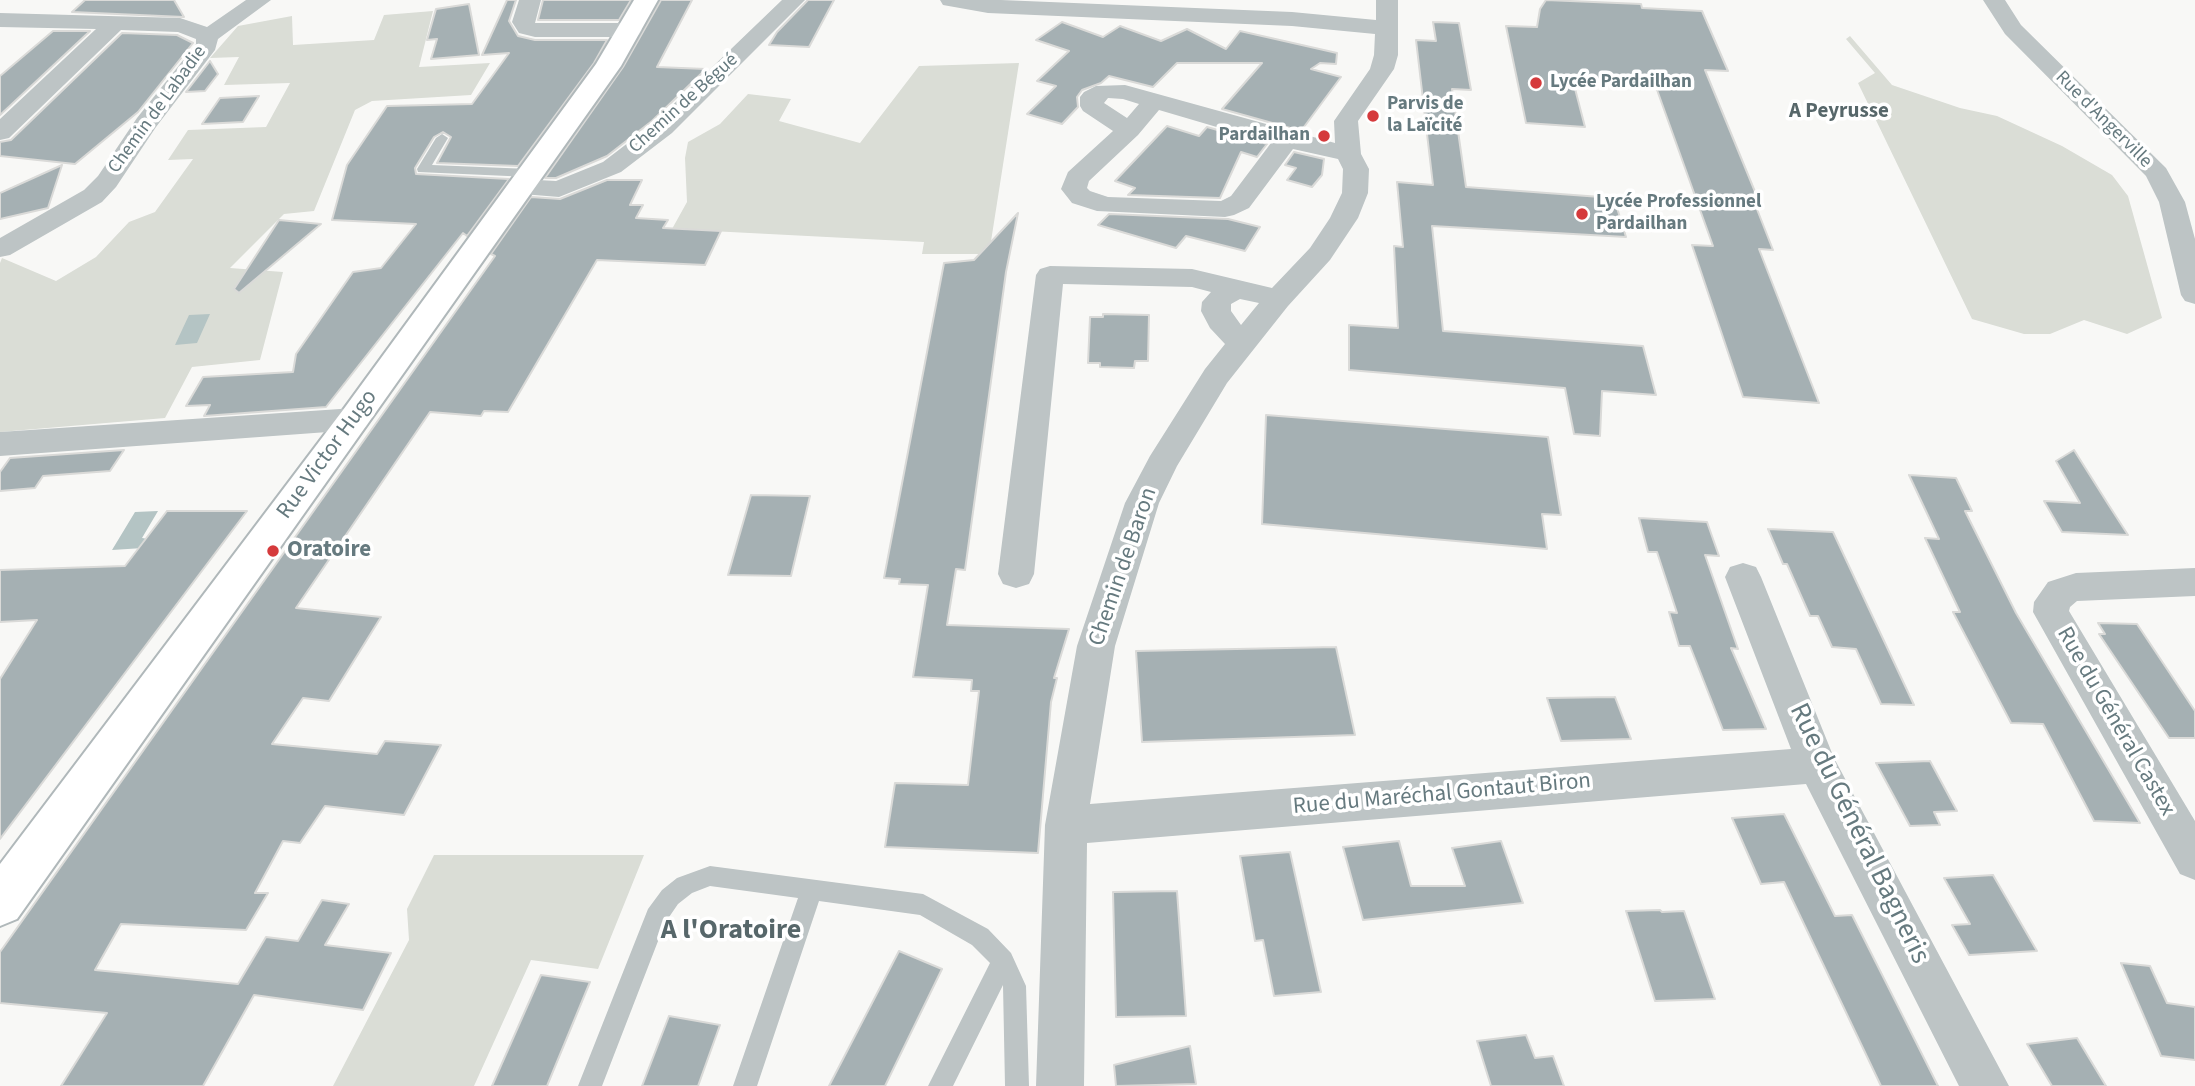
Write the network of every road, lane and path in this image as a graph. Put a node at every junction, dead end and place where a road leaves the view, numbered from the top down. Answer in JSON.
{"nodes":[{"id":1,"x":260,"y":0,"type":"edge"},
{"id":2,"x":530,"y":0,"type":"edge"},
{"id":3,"x":646,"y":0,"type":"edge"},
{"id":4,"x":794,"y":0,"type":"edge"},
{"id":5,"x":951,"y":0,"type":"edge"},
{"id":6,"x":1387,"y":0,"type":"edge"},
{"id":7,"x":1994,"y":0,"type":"edge"},
{"id":8,"x":1292,"y":10,"type":"edge"},
{"id":9,"x":0,"y":20,"type":"edge"},
{"id":10,"x":116,"y":23,"type":"junction"},
{"id":11,"x":1386,"y":28,"type":"junction"},
{"id":12,"x":631,"y":30,"type":"junction"},
{"id":13,"x":206,"y":37,"type":"junction"},
{"id":14,"x":1154,"y":102,"type":"junction"},
{"id":15,"x":1129,"y":130,"type":"junction"},
{"id":16,"x":0,"y":133,"type":"edge"},
{"id":17,"x":442,"y":138,"type":"dead end"},
{"id":18,"x":1287,"y":140,"type":"junction"},
{"id":19,"x":1348,"y":154,"type":"junction"},
{"id":20,"x":524,"y":180,"type":"junction"},
{"id":21,"x":7,"y":236,"type":"edge"},
{"id":22,"x":1242,"y":289,"type":"junction"},
{"id":23,"x":2195,"y":296,"type":"edge"},
{"id":24,"x":1278,"y":299,"type":"junction"},
{"id":25,"x":1242,"y":345,"type":"junction"},
{"id":26,"x":355,"y":419,"type":"junction"},
{"id":27,"x":0,"y":444,"type":"edge"},
{"id":28,"x":1016,"y":574,"type":"dead end"},
{"id":29,"x":1743,"y":577,"type":"dead end"},
{"id":30,"x":2195,"y":582,"type":"edge"},
{"id":31,"x":1817,"y":765,"type":"junction"},
{"id":32,"x":1066,"y":825,"type":"junction"},
{"id":33,"x":2195,"y":860,"type":"edge"},
{"id":34,"x":812,"y":890,"type":"junction"},
{"id":35,"x":0,"y":903,"type":"edge"},
{"id":36,"x":1003,"y":961,"type":"junction"},
{"id":37,"x":590,"y":1086,"type":"edge"},
{"id":38,"x":745,"y":1086,"type":"edge"},
{"id":39,"x":940,"y":1086,"type":"edge"},
{"id":40,"x":1017,"y":1086,"type":"edge"},
{"id":41,"x":1060,"y":1086,"type":"edge"},
{"id":42,"x":1984,"y":1086,"type":"edge"}],
"edges":[{"from":1,"to":13,"type":"street"},
{"from":2,"to":12,"type":"street"},
{"from":3,"to":12,"type":"main road","name":"Rue Victor Hugo"},
{"from":4,"to":20,"type":"street","name":"Chemin de Bégué"},
{"from":5,"to":8,"type":"street"},
{"from":6,"to":11,"type":"street","name":"Chemin de Baron"},
{"from":7,"to":23,"type":"street","name":"Rue d'Angerville"},
{"from":8,"to":11,"type":"street"},
{"from":9,"to":10,"type":"street","name":"Chemin de Labadie"},
{"from":10,"to":13,"type":"street","name":"Chemin de Labadie"},
{"from":10,"to":16,"type":"street"},
{"from":11,"to":19,"type":"street","name":"Chemin de Baron"},
{"from":12,"to":20,"type":"main road","name":"Rue Victor Hugo"},
{"from":13,"to":21,"type":"street","name":"Chemin de Labadie"},
{"from":14,"to":15,"type":"street"},
{"from":14,"to":15,"type":"street"},
{"from":14,"to":18,"type":"street"},
{"from":15,"to":18,"type":"street"},
{"from":17,"to":20,"type":"lane"},
{"from":18,"to":19,"type":"street"},
{"from":19,"to":24,"type":"street","name":"Chemin de Baron"},
{"from":20,"to":26,"type":"main road","name":"Rue Victor Hugo"},
{"from":22,"to":24,"type":"street"},
{"from":22,"to":25,"type":"street"},
{"from":22,"to":28,"type":"street"},
{"from":24,"to":25,"type":"street","name":"Chemin de Baron"},
{"from":25,"to":32,"type":"street","name":"Chemin de Baron"},
{"from":26,"to":27,"type":"street"},
{"from":26,"to":35,"type":"main road","name":"Rue Victor Hugo"},
{"from":29,"to":31,"type":"street","name":"Rue du Général Bagneris"},
{"from":30,"to":33,"type":"street","name":"Rue du Général Castex"},
{"from":31,"to":32,"type":"street","name":"Rue du Maréchal Gontaut Biron"},
{"from":31,"to":42,"type":"street","name":"Rue du Général Bagneris"},
{"from":32,"to":41,"type":"street","name":"Chemin de Baron"},
{"from":34,"to":36,"type":"lane"},
{"from":34,"to":37,"type":"lane"},
{"from":34,"to":38,"type":"lane"},
{"from":36,"to":39,"type":"lane"},
{"from":36,"to":40,"type":"lane"}]}
